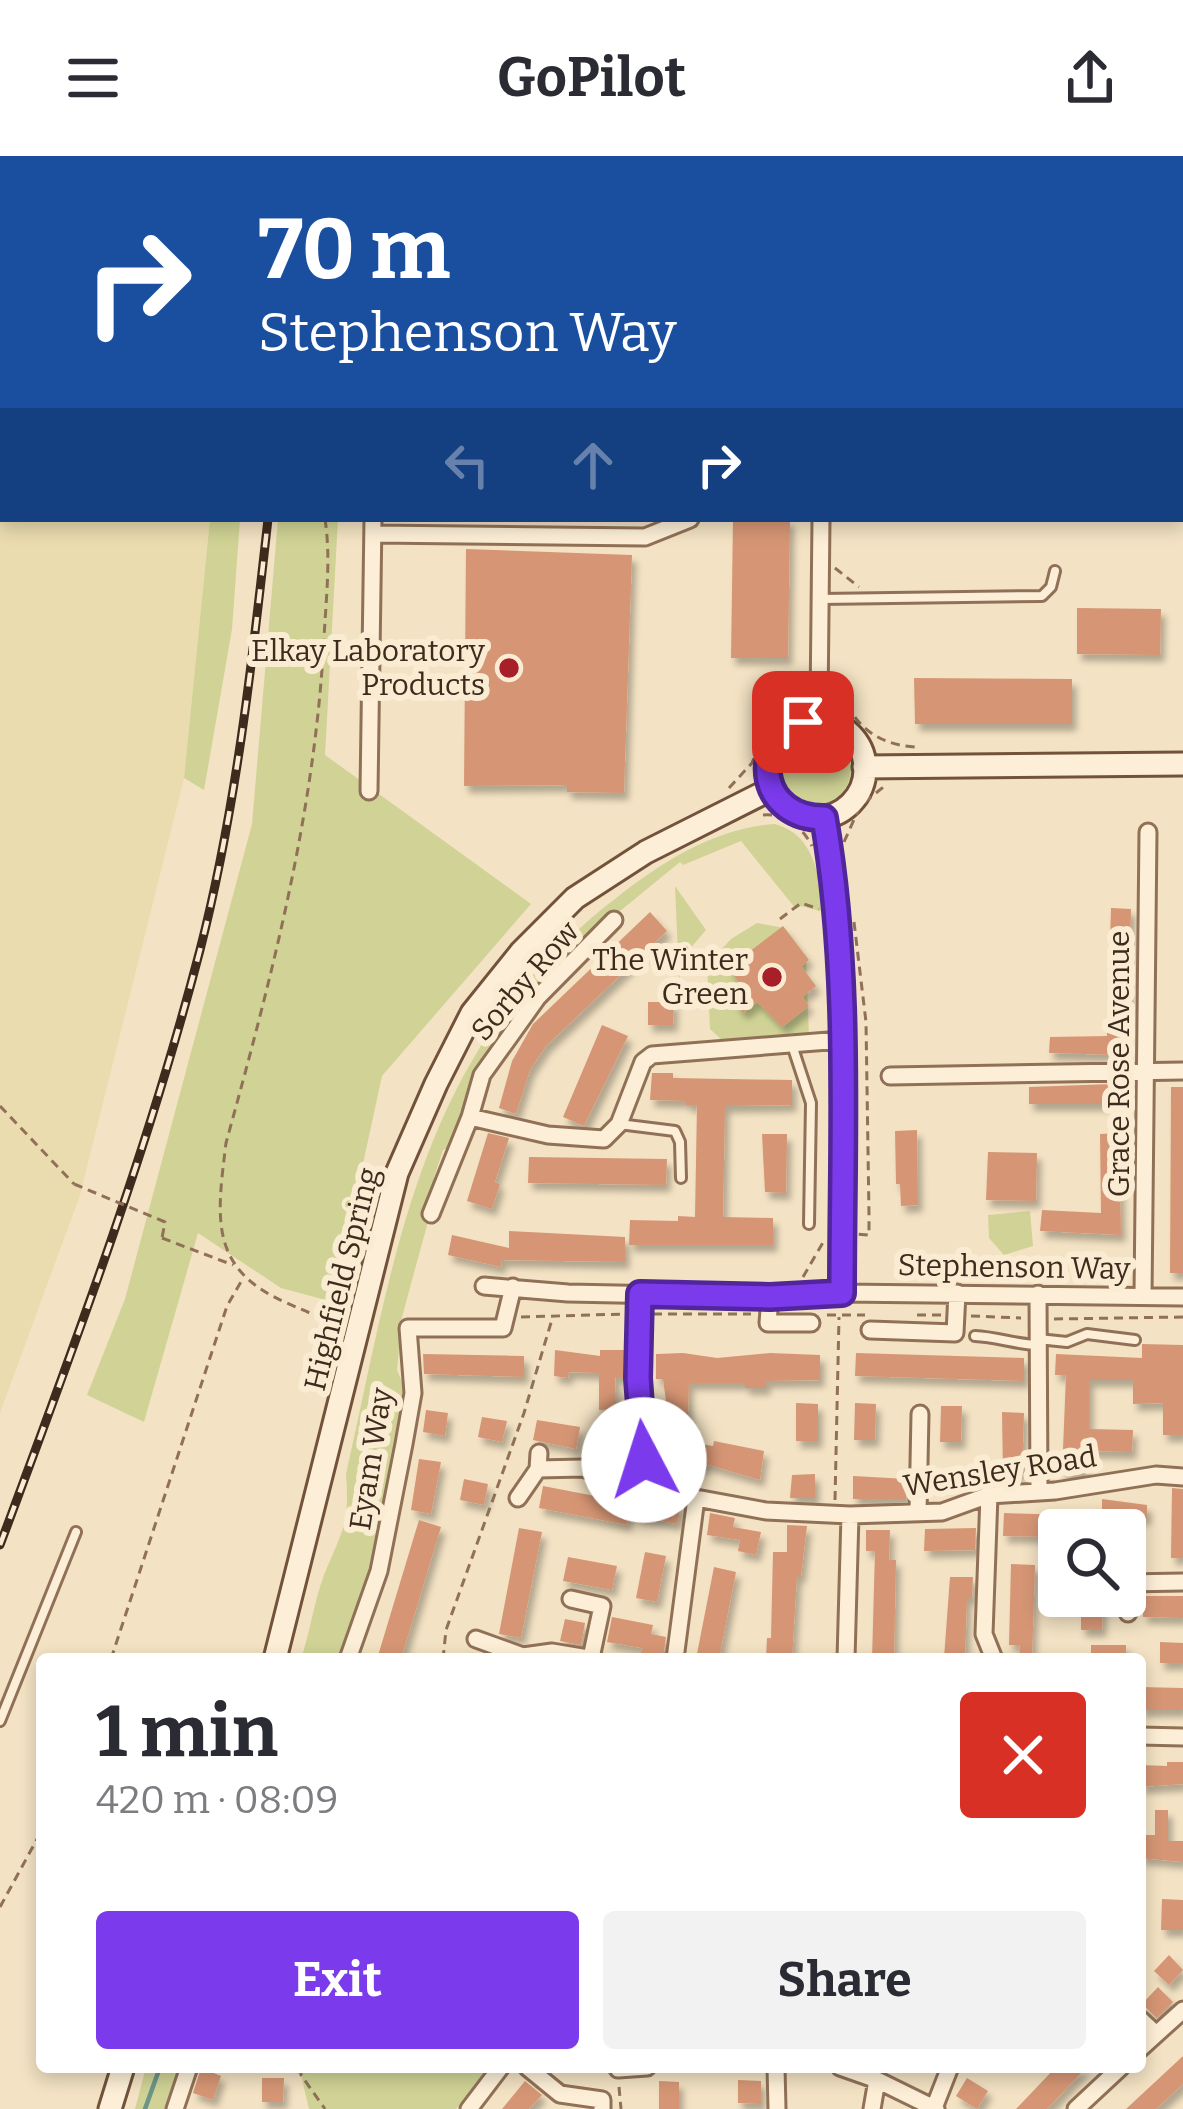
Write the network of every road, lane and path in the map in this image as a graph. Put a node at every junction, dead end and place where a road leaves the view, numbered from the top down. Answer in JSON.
{"nodes":[{"id":1,"x":325,"y":522,"type":"edge"},
{"id":2,"x":682,"y":522,"type":"edge"},
{"id":3,"x":821,"y":522,"type":"edge"},
{"id":4,"x":373,"y":526,"type":"edge"},
{"id":5,"x":833,"y":565,"type":"dead end"},
{"id":6,"x":1054,"y":571,"type":"dead end"},
{"id":7,"x":858,"y":598,"type":"junction"},
{"id":8,"x":819,"y":599,"type":"junction"},
{"id":9,"x":830,"y":662,"type":"dead end"},
{"id":10,"x":817,"y":713,"type":"junction"},
{"id":11,"x":913,"y":747,"type":"dead end"},
{"id":12,"x":1183,"y":764,"type":"edge"},
{"id":13,"x":865,"y":767,"type":"junction"},
{"id":14,"x":890,"y":783,"type":"dead end"},
{"id":15,"x":729,"y":787,"type":"dead end"},
{"id":16,"x":771,"y":789,"type":"junction"},
{"id":17,"x":368,"y":791,"type":"dead end"},
{"id":18,"x":758,"y":816,"type":"dead end"},
{"id":19,"x":824,"y":818,"type":"junction"},
{"id":20,"x":1148,"y":832,"type":"dead end"},
{"id":21,"x":843,"y":848,"type":"dead end"},
{"id":22,"x":814,"y":850,"type":"dead end"},
{"id":23,"x":826,"y":911,"type":"dead end"},
{"id":24,"x":853,"y":917,"type":"dead end"},
{"id":25,"x":614,"y":920,"type":"dead end"},
{"id":26,"x":780,"y":920,"type":"dead end"},
{"id":27,"x":841,"y":1040,"type":"junction"},
{"id":28,"x":792,"y":1044,"type":"junction"},
{"id":29,"x":1145,"y":1070,"type":"junction"},
{"id":30,"x":1183,"y":1071,"type":"edge"},
{"id":31,"x":890,"y":1076,"type":"dead end"},
{"id":32,"x":0,"y":1106,"type":"edge"},
{"id":33,"x":470,"y":1117,"type":"junction"},
{"id":34,"x":619,"y":1124,"type":"junction"},
{"id":35,"x":681,"y":1178,"type":"dead end"},
{"id":36,"x":431,"y":1214,"type":"dead end"},
{"id":37,"x":809,"y":1224,"type":"dead end"},
{"id":38,"x":842,"y":1234,"type":"junction"},
{"id":39,"x":235,"y":1266,"type":"junction"},
{"id":40,"x":243,"y":1278,"type":"junction"},
{"id":41,"x":484,"y":1286,"type":"dead end"},
{"id":42,"x":513,"y":1287,"type":"junction"},
{"id":43,"x":842,"y":1293,"type":"junction"},
{"id":44,"x":957,"y":1293,"type":"junction"},
{"id":45,"x":640,"y":1294,"type":"junction"},
{"id":46,"x":1038,"y":1294,"type":"junction"},
{"id":47,"x":1143,"y":1296,"type":"junction"},
{"id":48,"x":1183,"y":1297,"type":"edge"},
{"id":49,"x":769,"y":1306,"type":"junction"},
{"id":50,"x":554,"y":1314,"type":"junction"},
{"id":51,"x":640,"y":1315,"type":"junction"},
{"id":52,"x":884,"y":1315,"type":"dead end"},
{"id":53,"x":907,"y":1315,"type":"dead end"},
{"id":54,"x":839,"y":1316,"type":"junction"},
{"id":55,"x":956,"y":1316,"type":"junction"},
{"id":56,"x":1183,"y":1317,"type":"edge"},
{"id":57,"x":504,"y":1318,"type":"junction"},
{"id":58,"x":1037,"y":1318,"type":"junction"},
{"id":59,"x":817,"y":1319,"type":"joint"},
{"id":60,"x":360,"y":1327,"type":"junction"},
{"id":61,"x":870,"y":1330,"type":"dead end"},
{"id":62,"x":975,"y":1336,"type":"dead end"},
{"id":63,"x":1135,"y":1340,"type":"dead end"},
{"id":64,"x":1037,"y":1342,"type":"junction"},
{"id":65,"x":920,"y":1414,"type":"dead end"},
{"id":66,"x":644,"y":1460,"type":"junction"},
{"id":67,"x":1183,"y":1477,"type":"edge"},
{"id":68,"x":1039,"y":1490,"type":"junction"},
{"id":69,"x":989,"y":1495,"type":"junction"},
{"id":70,"x":518,"y":1498,"type":"dead end"},
{"id":71,"x":696,"y":1498,"type":"junction"},
{"id":72,"x":918,"y":1513,"type":"junction"},
{"id":73,"x":842,"y":1514,"type":"junction"},
{"id":74,"x":76,"y":1532,"type":"dead end"},
{"id":75,"x":1183,"y":1582,"type":"edge"},
{"id":76,"x":1146,"y":1583,"type":"edge"},
{"id":77,"x":572,"y":1599,"type":"dead end"},
{"id":78,"x":476,"y":1639,"type":"dead end"},
{"id":79,"x":113,"y":1653,"type":"edge"},
{"id":80,"x":277,"y":1653,"type":"edge"},
{"id":81,"x":350,"y":1653,"type":"edge"},
{"id":82,"x":444,"y":1653,"type":"edge"},
{"id":83,"x":513,"y":1653,"type":"edge"},
{"id":84,"x":593,"y":1653,"type":"edge"},
{"id":85,"x":676,"y":1653,"type":"edge"},
{"id":86,"x":846,"y":1653,"type":"edge"},
{"id":87,"x":992,"y":1653,"type":"edge"},
{"id":88,"x":0,"y":1721,"type":"edge"},
{"id":89,"x":1146,"y":1736,"type":"edge"},
{"id":90,"x":1183,"y":1737,"type":"edge"},
{"id":91,"x":36,"y":1841,"type":"edge"},
{"id":92,"x":0,"y":1907,"type":"edge"},
{"id":93,"x":1183,"y":2010,"type":"edge"},
{"id":94,"x":1146,"y":2025,"type":"edge"},
{"id":95,"x":1156,"y":2034,"type":"junction"},
{"id":96,"x":1146,"y":2043,"type":"edge"},
{"id":97,"x":121,"y":2073,"type":"edge"},
{"id":98,"x":187,"y":2073,"type":"edge"},
{"id":99,"x":301,"y":2073,"type":"edge"},
{"id":100,"x":496,"y":2073,"type":"edge"},
{"id":101,"x":534,"y":2073,"type":"edge"},
{"id":102,"x":618,"y":2073,"type":"edge"},
{"id":103,"x":776,"y":2073,"type":"edge"},
{"id":104,"x":858,"y":2073,"type":"edge"},
{"id":105,"x":948,"y":2073,"type":"edge"},
{"id":106,"x":1114,"y":2073,"type":"edge"},
{"id":107,"x":878,"y":2080,"type":"junction"},
{"id":108,"x":935,"y":2108,"type":"edge"},
{"id":109,"x":110,"y":2109,"type":"edge"},
{"id":110,"x":175,"y":2109,"type":"edge"},
{"id":111,"x":325,"y":2109,"type":"edge"},
{"id":112,"x":469,"y":2109,"type":"edge"},
{"id":113,"x":602,"y":2109,"type":"edge"},
{"id":114,"x":621,"y":2109,"type":"edge"},
{"id":115,"x":776,"y":2109,"type":"edge"},
{"id":116,"x":872,"y":2109,"type":"edge"},
{"id":117,"x":1076,"y":2109,"type":"edge"}],
"edges":[{"from":1,"to":39,"type":"path"},
{"from":2,"to":4,"type":"street"},
{"from":3,"to":8,"type":"street"},
{"from":4,"to":17,"type":"street"},
{"from":5,"to":7,"type":"path"},
{"from":6,"to":7,"type":"lane"},
{"from":7,"to":8,"type":"lane"},
{"from":8,"to":10,"type":"street"},
{"from":9,"to":11,"type":"path"},
{"from":10,"to":13,"type":"main road"},
{"from":10,"to":15,"type":"path"},
{"from":10,"to":16,"type":"main road"},
{"from":12,"to":13,"type":"main road"},
{"from":13,"to":19,"type":"main road"},
{"from":14,"to":21,"type":"path"},
{"from":16,"to":19,"type":"main road"},
{"from":16,"to":60,"type":"main road","name":"Highfield Spring"},
{"from":18,"to":22,"type":"path"},
{"from":19,"to":27,"type":"street"},
{"from":20,"to":29,"type":"street","name":"Grace Rose Avenue"},
{"from":23,"to":26,"type":"path"},
{"from":24,"to":38,"type":"path"},
{"from":25,"to":33,"type":"street","name":"Sorby Row"},
{"from":27,"to":28,"type":"street"},
{"from":27,"to":38,"type":"street"},
{"from":28,"to":34,"type":"street"},
{"from":28,"to":37,"type":"lane"},
{"from":29,"to":30,"type":"street"},
{"from":29,"to":31,"type":"street"},
{"from":29,"to":47,"type":"street","name":"Grace Rose Avenue"},
{"from":32,"to":39,"type":"path","bridge":true},
{"from":33,"to":34,"type":"street"},
{"from":33,"to":36,"type":"street","name":"Sorby Row"},
{"from":34,"to":35,"type":"lane"},
{"from":38,"to":43,"type":"street"},
{"from":39,"to":40,"type":"path"},
{"from":40,"to":60,"type":"path"},
{"from":40,"to":79,"type":"path"},
{"from":41,"to":42,"type":"street","name":"Stephenson Way"},
{"from":42,"to":45,"type":"street","name":"Stephenson Way"},
{"from":42,"to":57,"type":"street"},
{"from":43,"to":44,"type":"street","name":"Stephenson Way"},
{"from":43,"to":49,"type":"street","name":"Stephenson Way"},
{"from":44,"to":46,"type":"street","name":"Stephenson Way"},
{"from":44,"to":55,"type":"street"},
{"from":45,"to":49,"type":"street","name":"Stephenson Way"},
{"from":45,"to":51,"type":"street"},
{"from":46,"to":47,"type":"street","name":"Stephenson Way"},
{"from":46,"to":58,"type":"street"},
{"from":47,"to":48,"type":"street","name":"Stephenson Way"},
{"from":49,"to":51,"type":"path"},
{"from":49,"to":59,"type":"street"},
{"from":50,"to":51,"type":"path"},
{"from":50,"to":57,"type":"path"},
{"from":50,"to":82,"type":"path"},
{"from":51,"to":66,"type":"street"},
{"from":52,"to":54,"type":"path"},
{"from":53,"to":55,"type":"path"},
{"from":54,"to":59,"type":"path"},
{"from":54,"to":73,"type":"path"},
{"from":55,"to":58,"type":"path"},
{"from":55,"to":61,"type":"street"},
{"from":56,"to":58,"type":"path"},
{"from":57,"to":81,"type":"street","name":"Eyam Way"},
{"from":58,"to":64,"type":"street"},
{"from":60,"to":80,"type":"main road","name":"Highfield Spring"},
{"from":62,"to":64,"type":"lane"},
{"from":63,"to":64,"type":"lane"},
{"from":64,"to":68,"type":"street"},
{"from":65,"to":72,"type":"street"},
{"from":66,"to":70,"type":"street"},
{"from":66,"to":71,"type":"street","name":"Wensley Road"},
{"from":67,"to":68,"type":"street","name":"Wensley Road"},
{"from":68,"to":69,"type":"street","name":"Wensley Road"},
{"from":69,"to":72,"type":"street","name":"Wensley Road"},
{"from":69,"to":87,"type":"street"},
{"from":71,"to":73,"type":"street","name":"Wensley Road"},
{"from":71,"to":85,"type":"street"},
{"from":72,"to":73,"type":"street","name":"Wensley Road"},
{"from":73,"to":86,"type":"street"},
{"from":74,"to":88,"type":"lane"},
{"from":75,"to":76,"type":"street"},
{"from":77,"to":84,"type":"street"},
{"from":78,"to":83,"type":"street"},
{"from":89,"to":90,"type":"street"},
{"from":91,"to":92,"type":"path"},
{"from":93,"to":95,"type":"street"},
{"from":94,"to":95,"type":"street"},
{"from":95,"to":96,"type":"street"},
{"from":97,"to":109,"type":"main road"},
{"from":98,"to":110,"type":"street"},
{"from":99,"to":111,"type":"path"},
{"from":100,"to":112,"type":"street"},
{"from":101,"to":113,"type":"street"},
{"from":102,"to":114,"type":"path"},
{"from":103,"to":115,"type":"street"},
{"from":104,"to":107,"type":"street"},
{"from":105,"to":108,"type":"street"},
{"from":106,"to":117,"type":"street"},
{"from":107,"to":108,"type":"street"},
{"from":107,"to":116,"type":"street"}]}
